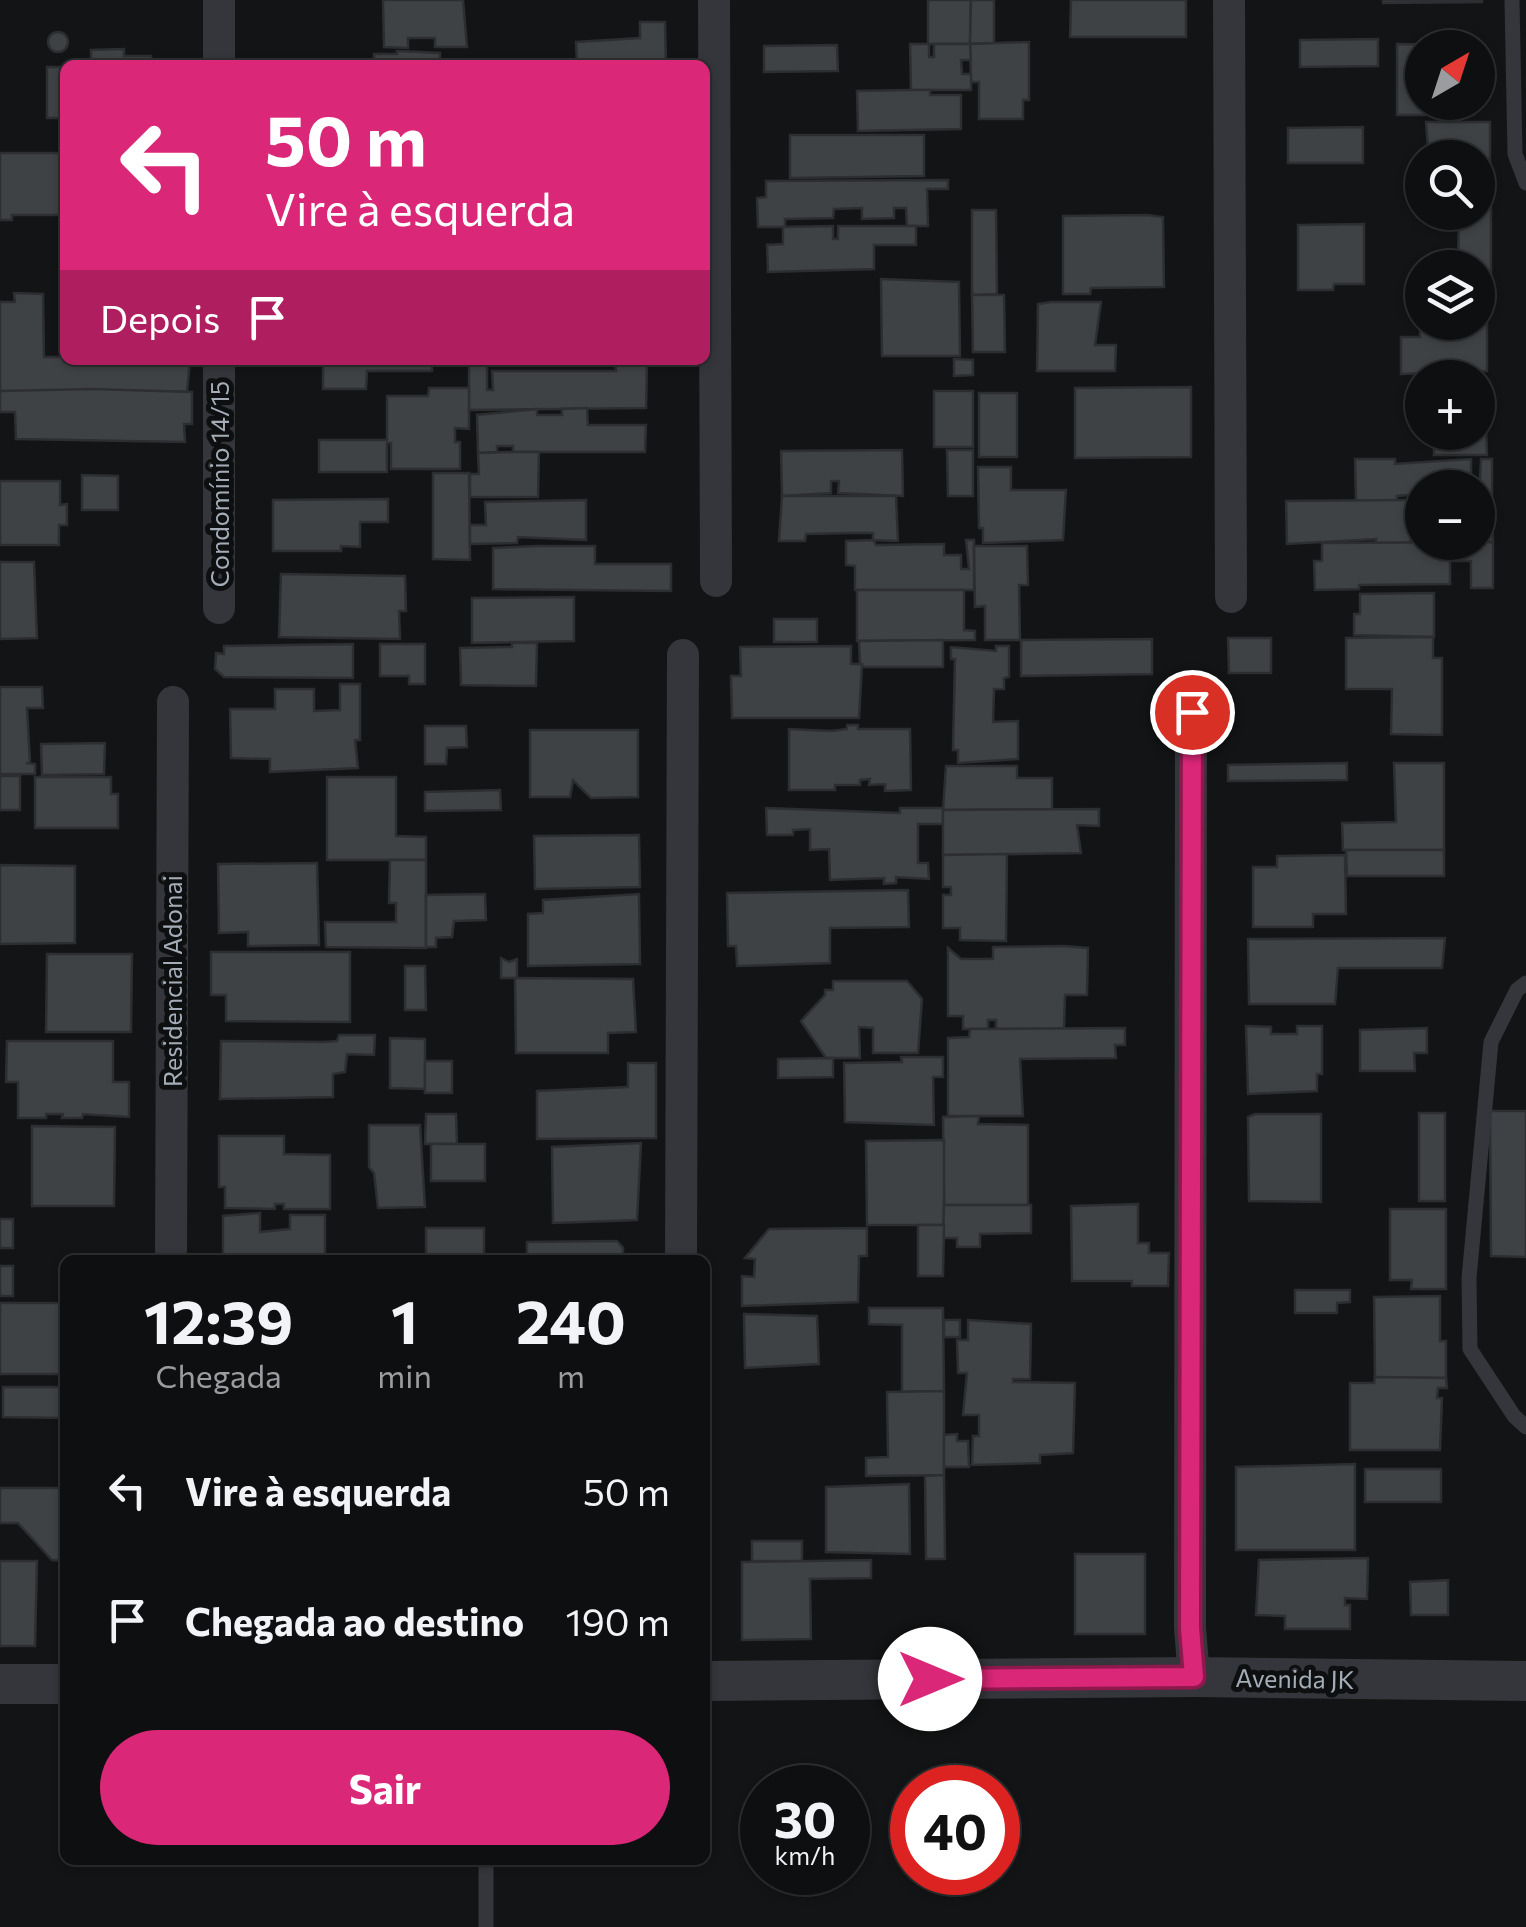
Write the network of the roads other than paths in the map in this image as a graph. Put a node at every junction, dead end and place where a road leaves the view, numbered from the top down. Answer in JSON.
{"nodes":[{"id":1,"x":219,"y":0,"type":"edge"},
{"id":2,"x":714,"y":0,"type":"edge"},
{"id":3,"x":1228,"y":0,"type":"edge"},
{"id":4,"x":1512,"y":0,"type":"edge"},
{"id":5,"x":219,"y":60,"type":"edge"},
{"id":6,"x":1526,"y":183,"type":"edge"},
{"id":7,"x":219,"y":365,"type":"edge"},
{"id":8,"x":716,"y":581,"type":"dead end"},
{"id":9,"x":1231,"y":597,"type":"dead end"},
{"id":10,"x":219,"y":608,"type":"dead end"},
{"id":11,"x":683,"y":655,"type":"dead end"},
{"id":12,"x":172,"y":702,"type":"dead end"},
{"id":13,"x":1192,"y":712,"type":"dead end"},
{"id":14,"x":1526,"y":983,"type":"edge"},
{"id":15,"x":171,"y":1255,"type":"edge"},
{"id":16,"x":680,"y":1255,"type":"edge"},
{"id":17,"x":1526,"y":1427,"type":"edge"},
{"id":18,"x":1194,"y":1677,"type":"junction"},
{"id":19,"x":710,"y":1681,"type":"edge"},
{"id":20,"x":1526,"y":1681,"type":"edge"},
{"id":21,"x":0,"y":1684,"type":"edge"},
{"id":22,"x":60,"y":1684,"type":"edge"},
{"id":23,"x":486,"y":1865,"type":"edge"},
{"id":24,"x":486,"y":1927,"type":"edge"}],
"edges":[{"from":1,"to":5,"type":"street"},
{"from":2,"to":8,"type":"street"},
{"from":3,"to":9,"type":"street"},
{"from":4,"to":6,"type":"lane"},
{"from":7,"to":10,"type":"street","name":"Condomínio 14/15"},
{"from":11,"to":16,"type":"street"},
{"from":12,"to":15,"type":"street","name":"Residencial Adonai"},
{"from":13,"to":18,"type":"street"},
{"from":14,"to":17,"type":"lane"},
{"from":18,"to":19,"type":"street","name":"Avenida JK"},
{"from":18,"to":20,"type":"street","name":"Avenida JK"},
{"from":21,"to":22,"type":"street"},
{"from":23,"to":24,"type":"lane"}]}
